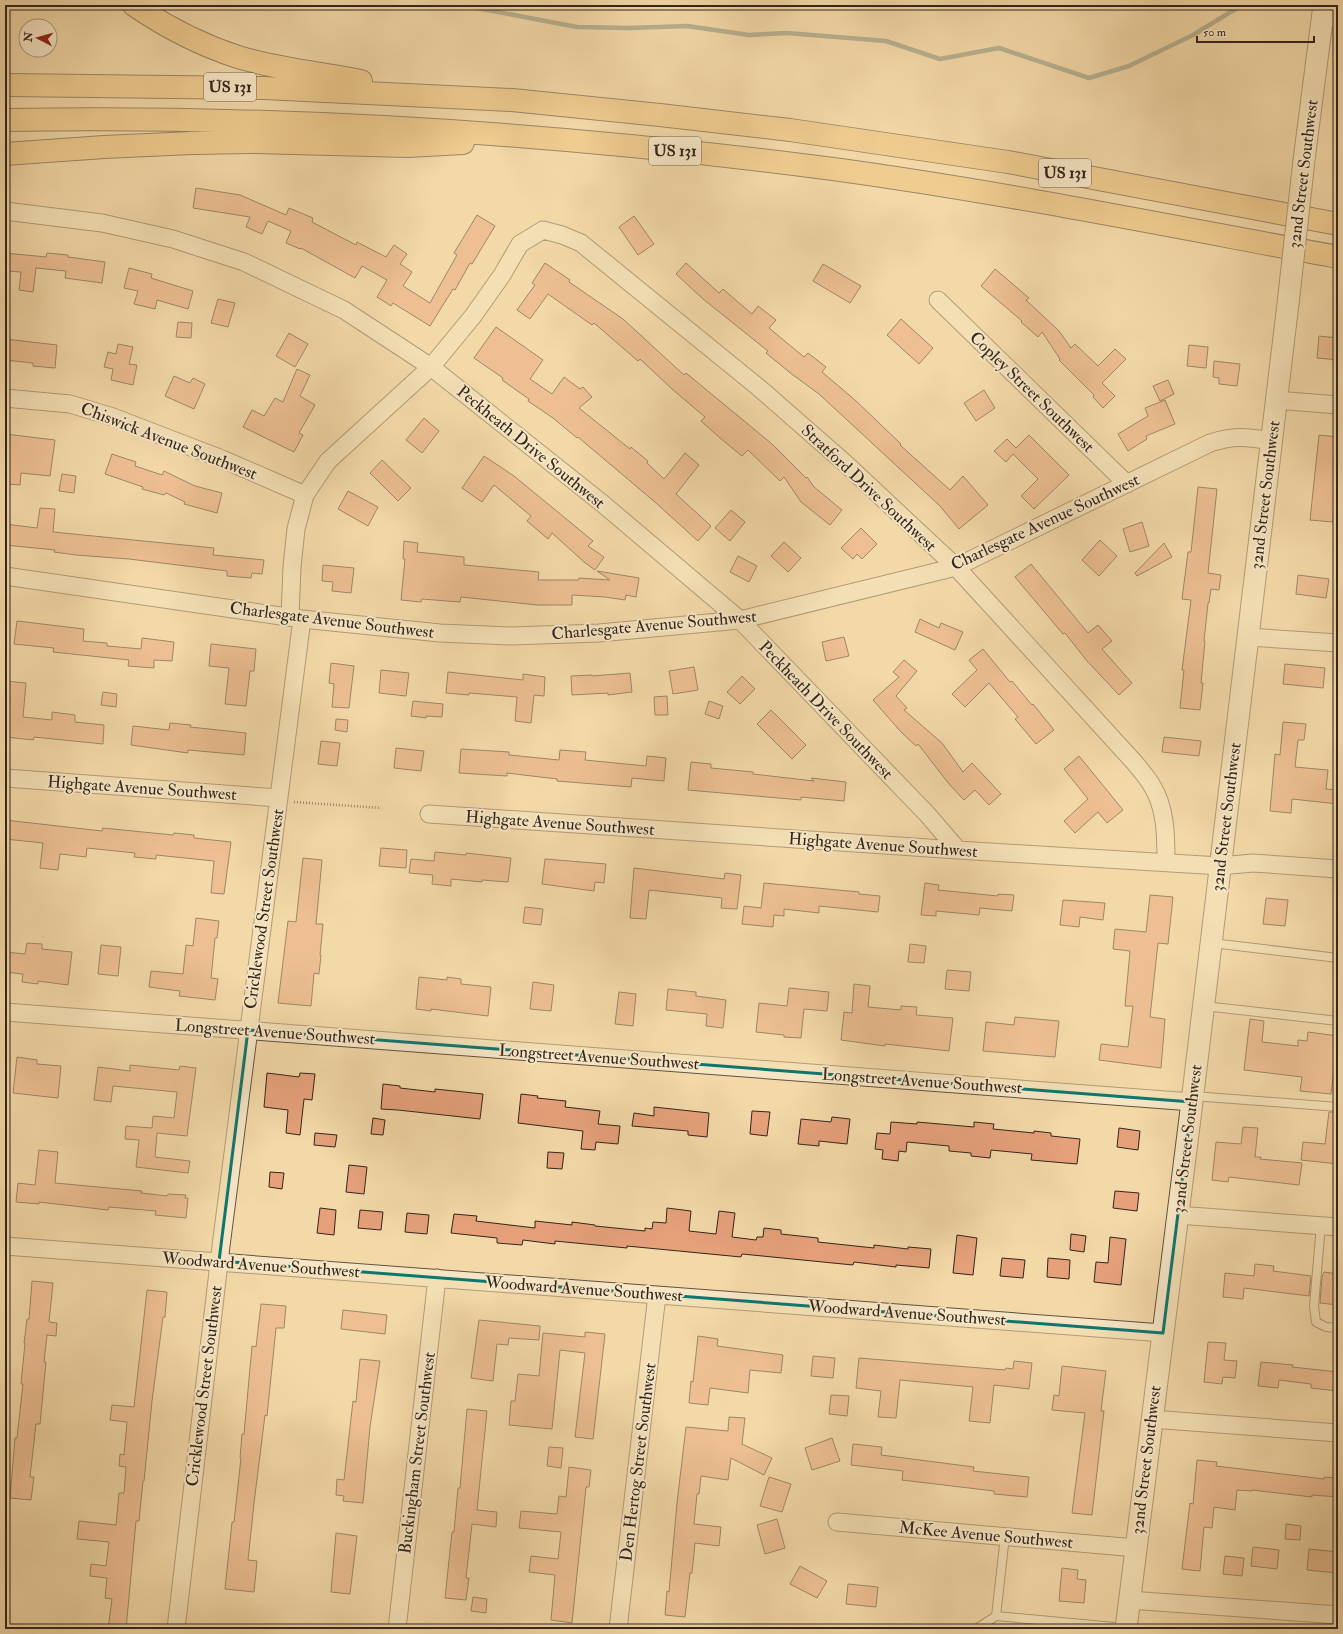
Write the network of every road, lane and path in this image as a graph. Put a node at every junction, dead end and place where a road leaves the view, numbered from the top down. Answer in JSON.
{"nodes":[{"id":1,"x":134,"y":5,"type":"edge"},
{"id":2,"x":1328,"y":16,"type":"edge"},
{"id":3,"x":5,"y":85,"type":"edge"},
{"id":4,"x":454,"y":97,"type":"junction"},
{"id":5,"x":5,"y":120,"type":"edge"},
{"id":6,"x":549,"y":138,"type":"junction"},
{"id":7,"x":5,"y":154,"type":"edge"},
{"id":8,"x":5,"y":212,"type":"edge"},
{"id":9,"x":1338,"y":224,"type":"edge"},
{"id":10,"x":543,"y":230,"type":"joint"},
{"id":11,"x":1338,"y":257,"type":"edge"},
{"id":12,"x":938,"y":300,"type":"dead end"},
{"id":13,"x":431,"y":367,"type":"junction"},
{"id":14,"x":5,"y":398,"type":"edge"},
{"id":15,"x":1276,"y":400,"type":"junction"},
{"id":16,"x":1338,"y":405,"type":"edge"},
{"id":17,"x":1272,"y":440,"type":"junction"},
{"id":18,"x":1127,"y":484,"type":"junction"},
{"id":19,"x":305,"y":495,"type":"junction"},
{"id":20,"x":956,"y":567,"type":"junction"},
{"id":21,"x":5,"y":576,"type":"edge"},
{"id":22,"x":296,"y":618,"type":"junction"},
{"id":23,"x":740,"y":620,"type":"junction"},
{"id":24,"x":1248,"y":637,"type":"junction"},
{"id":25,"x":1338,"y":643,"type":"edge"},
{"id":26,"x":5,"y":778,"type":"edge"},
{"id":27,"x":286,"y":800,"type":"junction"},
{"id":28,"x":381,"y":808,"type":"dead end"},
{"id":29,"x":429,"y":814,"type":"dead end"},
{"id":30,"x":958,"y":850,"type":"junction"},
{"id":31,"x":1166,"y":862,"type":"junction"},
{"id":32,"x":1220,"y":866,"type":"junction"},
{"id":33,"x":1338,"y":869,"type":"edge"},
{"id":34,"x":1211,"y":942,"type":"junction"},
{"id":35,"x":1338,"y":958,"type":"edge"},
{"id":36,"x":1204,"y":1006,"type":"junction"},
{"id":37,"x":5,"y":1012,"type":"edge"},
{"id":38,"x":1338,"y":1021,"type":"edge"},
{"id":39,"x":248,"y":1030,"type":"junction"},
{"id":40,"x":1192,"y":1099,"type":"junction"},
{"id":41,"x":1338,"y":1107,"type":"edge"},
{"id":42,"x":1177,"y":1215,"type":"junction"},
{"id":43,"x":1320,"y":1225,"type":"junction"},
{"id":44,"x":1338,"y":1227,"type":"edge"},
{"id":45,"x":5,"y":1246,"type":"edge"},
{"id":46,"x":219,"y":1261,"type":"junction"},
{"id":47,"x":437,"y":1278,"type":"junction"},
{"id":48,"x":658,"y":1295,"type":"junction"},
{"id":49,"x":1338,"y":1328,"type":"edge"},
{"id":50,"x":1163,"y":1333,"type":"junction"},
{"id":51,"x":1151,"y":1419,"type":"junction"},
{"id":52,"x":1338,"y":1433,"type":"edge"},
{"id":53,"x":837,"y":1522,"type":"dead end"},
{"id":54,"x":1005,"y":1536,"type":"junction"},
{"id":55,"x":1136,"y":1548,"type":"junction"},
{"id":56,"x":1129,"y":1600,"type":"junction"},
{"id":57,"x":1338,"y":1615,"type":"edge"},
{"id":58,"x":996,"y":1616,"type":"junction"},
{"id":59,"x":1126,"y":1628,"type":"edge"},
{"id":60,"x":176,"y":1629,"type":"edge"},
{"id":61,"x":397,"y":1629,"type":"edge"},
{"id":62,"x":618,"y":1629,"type":"edge"},
{"id":63,"x":976,"y":1629,"type":"edge"}],
"edges":[{"from":1,"to":4,"type":"highway"},
{"from":2,"to":15,"type":"street","name":"32nd Street Southwest","bridge":true},
{"from":3,"to":4,"type":"highway","number":"US 131"},
{"from":4,"to":9,"type":"highway","number":"US 131"},
{"from":5,"to":6,"type":"highway","number":"US 131"},
{"from":6,"to":7,"type":"highway"},
{"from":6,"to":11,"type":"highway","number":"US 131"},
{"from":8,"to":13,"type":"street","name":"Peckheath Drive Southwest"},
{"from":10,"to":13,"type":"street","name":"Cricklewood Street Southwest"},
{"from":10,"to":20,"type":"street","name":"Stratford Drive Southwest"},
{"from":12,"to":18,"type":"street","name":"Copley Street Southwest"},
{"from":13,"to":19,"type":"street","name":"Cricklewood Street Southwest"},
{"from":13,"to":23,"type":"street","name":"Peckheath Drive Southwest"},
{"from":14,"to":19,"type":"street","name":"Chiswick Avenue Southwest"},
{"from":15,"to":16,"type":"street"},
{"from":15,"to":17,"type":"street","name":"32nd Street Southwest"},
{"from":17,"to":18,"type":"street","name":"Charlesgate Avenue Southwest"},
{"from":17,"to":24,"type":"street","name":"32nd Street Southwest"},
{"from":18,"to":20,"type":"street","name":"Charlesgate Avenue Southwest"},
{"from":19,"to":22,"type":"street","name":"Cricklewood Street Southwest"},
{"from":20,"to":23,"type":"street","name":"Charlesgate Avenue Southwest"},
{"from":20,"to":31,"type":"street","name":"Stratford Drive Southwest"},
{"from":21,"to":22,"type":"street","name":"Charlesgate Avenue Southwest"},
{"from":22,"to":23,"type":"street","name":"Charlesgate Avenue Southwest"},
{"from":22,"to":27,"type":"street","name":"Cricklewood Street Southwest"},
{"from":23,"to":30,"type":"street","name":"Peckheath Drive Southwest"},
{"from":24,"to":25,"type":"street"},
{"from":24,"to":32,"type":"street","name":"32nd Street Southwest"},
{"from":26,"to":27,"type":"street","name":"Highgate Avenue Southwest"},
{"from":27,"to":28,"type":"path"},
{"from":27,"to":39,"type":"street","name":"Cricklewood Street Southwest"},
{"from":29,"to":30,"type":"street","name":"Highgate Avenue Southwest"},
{"from":30,"to":31,"type":"street","name":"Highgate Avenue Southwest"},
{"from":31,"to":32,"type":"street","name":"Highgate Avenue Southwest"},
{"from":32,"to":33,"type":"street","name":"Highgate Avenue Southwest"},
{"from":32,"to":34,"type":"street","name":"32nd Street Southwest"},
{"from":34,"to":35,"type":"lane"},
{"from":34,"to":36,"type":"street","name":"32nd Street Southwest"},
{"from":36,"to":38,"type":"lane"},
{"from":36,"to":40,"type":"street","name":"32nd Street Southwest"},
{"from":37,"to":39,"type":"street","name":"Longstreet Avenue Southwest"},
{"from":39,"to":40,"type":"street","name":"Longstreet Avenue Southwest"},
{"from":39,"to":46,"type":"street","name":"Cricklewood Street Southwest"},
{"from":40,"to":41,"type":"lane"},
{"from":40,"to":42,"type":"street","name":"32nd Street Southwest"},
{"from":42,"to":43,"type":"street"},
{"from":42,"to":50,"type":"street","name":"32nd Street Southwest"},
{"from":43,"to":44,"type":"street"},
{"from":43,"to":49,"type":"lane"},
{"from":45,"to":46,"type":"street","name":"Woodward Avenue Southwest"},
{"from":46,"to":47,"type":"street","name":"Woodward Avenue Southwest"},
{"from":46,"to":60,"type":"street","name":"Cricklewood Street Southwest"},
{"from":47,"to":48,"type":"street","name":"Woodward Avenue Southwest"},
{"from":47,"to":61,"type":"street","name":"Buckingham Street Southwest"},
{"from":48,"to":50,"type":"street","name":"Woodward Avenue Southwest"},
{"from":48,"to":62,"type":"street","name":"Den Hertog Street Southwest"},
{"from":50,"to":51,"type":"street","name":"32nd Street Southwest"},
{"from":51,"to":52,"type":"street"},
{"from":51,"to":55,"type":"street","name":"32nd Street Southwest"},
{"from":53,"to":54,"type":"street","name":"McKee Avenue Southwest"},
{"from":54,"to":55,"type":"street","name":"McKee Avenue Southwest"},
{"from":54,"to":58,"type":"lane"},
{"from":55,"to":56,"type":"street","name":"32nd Street Southwest"},
{"from":56,"to":57,"type":"street"},
{"from":56,"to":59,"type":"street","name":"32nd Street Southwest"},
{"from":58,"to":59,"type":"lane"},
{"from":58,"to":63,"type":"lane"}]}
